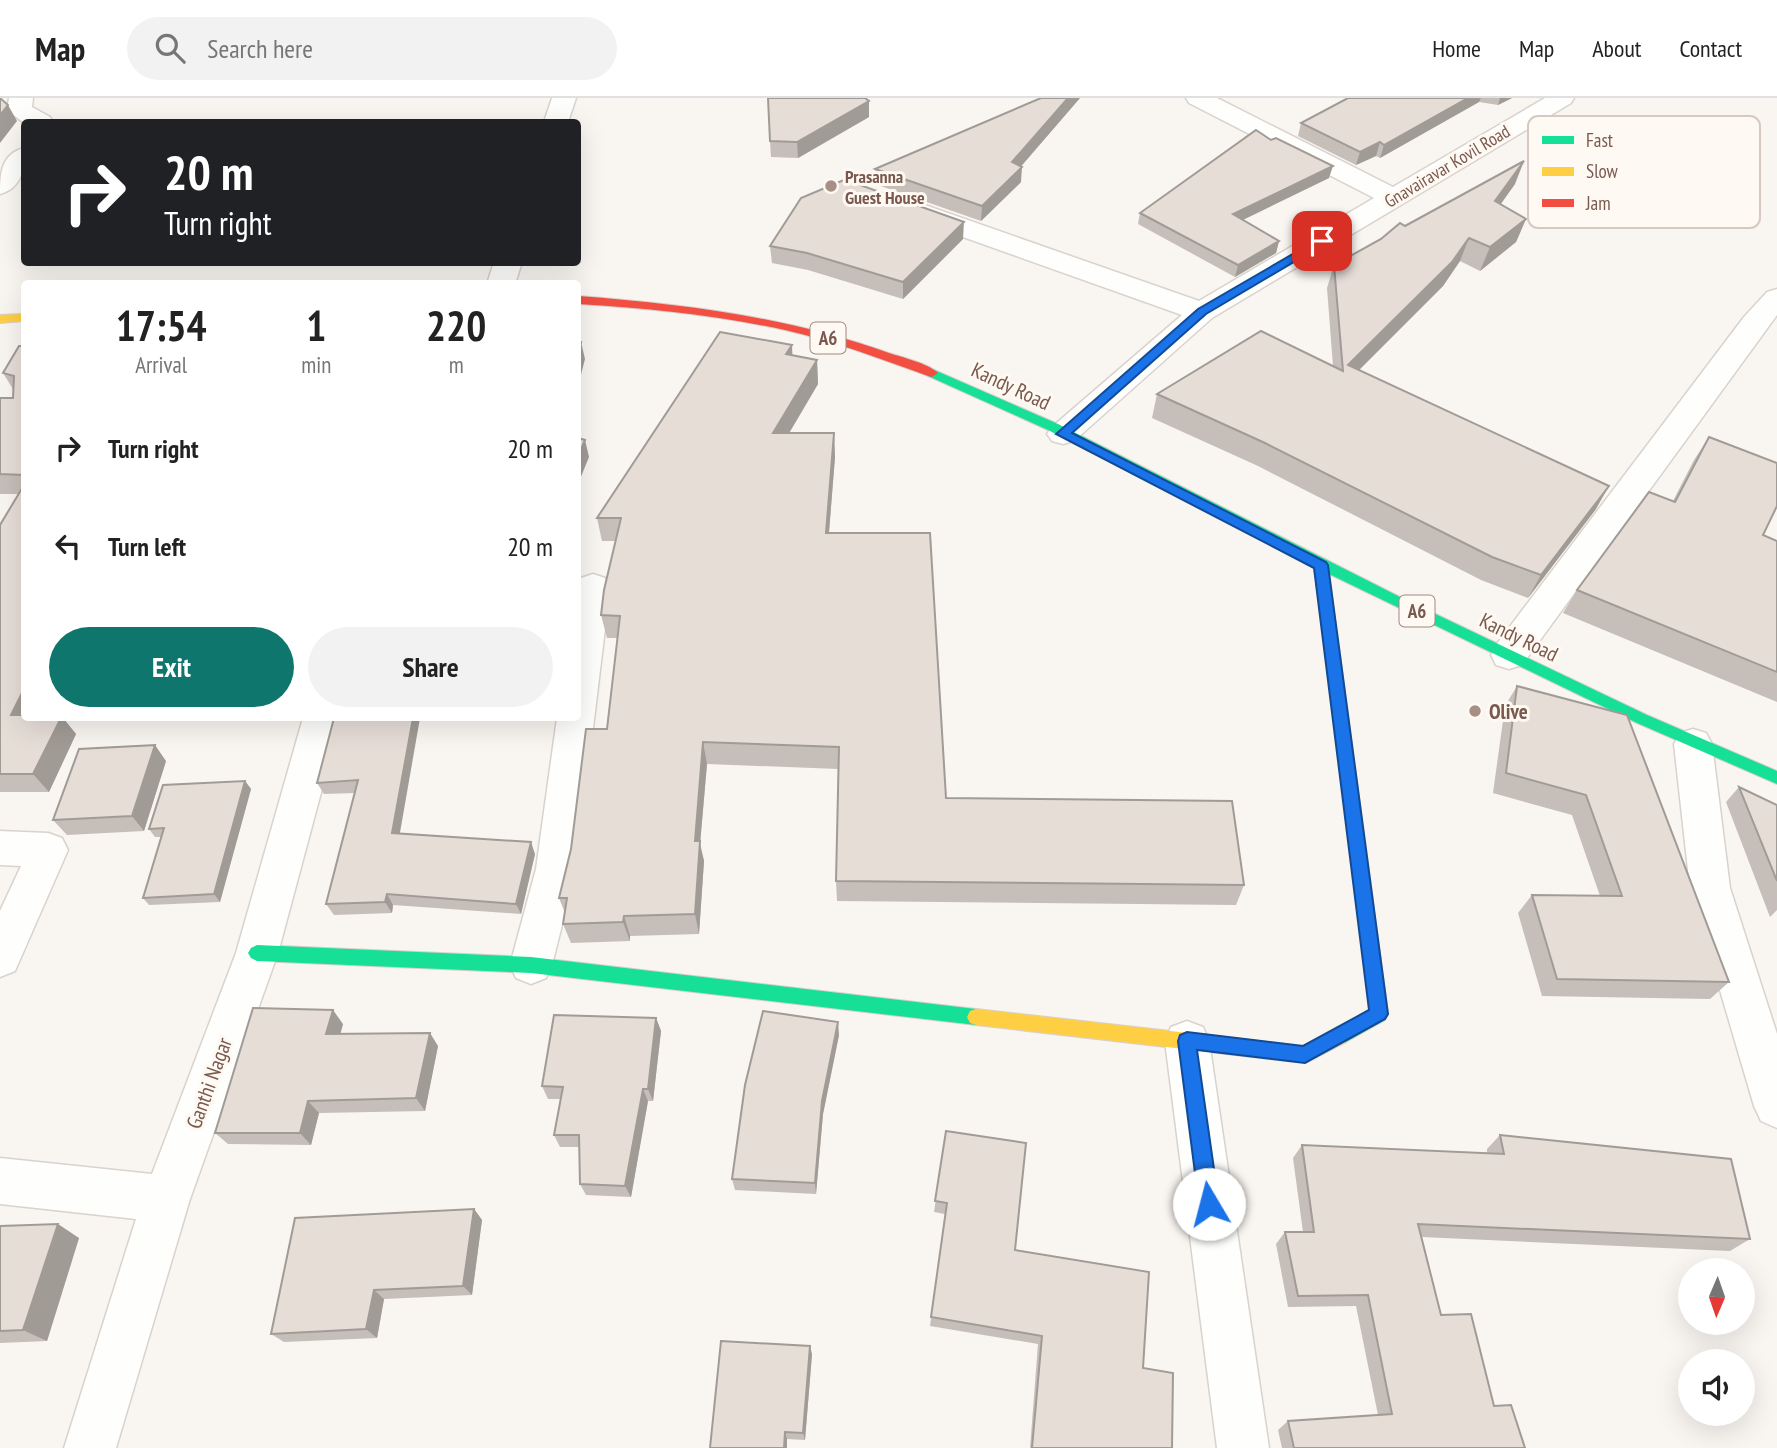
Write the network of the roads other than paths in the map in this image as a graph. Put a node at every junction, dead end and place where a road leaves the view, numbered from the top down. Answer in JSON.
{"nodes":[{"id":1,"x":21,"y":98,"type":"edge"},
{"id":2,"x":564,"y":98,"type":"edge"},
{"id":3,"x":1198,"y":98,"type":"edge"},
{"id":4,"x":1556,"y":99,"type":"edge"},
{"id":5,"x":1528,"y":116,"type":"edge"},
{"id":6,"x":1528,"y":116,"type":"edge"},
{"id":7,"x":36,"y":119,"type":"edge"},
{"id":8,"x":556,"y":119,"type":"edge"},
{"id":9,"x":21,"y":160,"type":"edge"},
{"id":10,"x":0,"y":186,"type":"edge"},
{"id":11,"x":1394,"y":198,"type":"junction"},
{"id":12,"x":892,"y":202,"type":"edge"},
{"id":13,"x":1777,"y":298,"type":"edge"},
{"id":14,"x":581,"y":300,"type":"edge"},
{"id":15,"x":1202,"y":312,"type":"junction"},
{"id":16,"x":21,"y":318,"type":"edge"},
{"id":17,"x":0,"y":319,"type":"edge"},
{"id":18,"x":1063,"y":434,"type":"junction"},
{"id":19,"x":1321,"y":565,"type":"junction"},
{"id":20,"x":593,"y":587,"type":"dead end"},
{"id":21,"x":1509,"y":655,"type":"junction"},
{"id":22,"x":581,"y":684,"type":"edge"},
{"id":23,"x":321,"y":721,"type":"edge"},
{"id":24,"x":576,"y":721,"type":"edge"},
{"id":25,"x":1693,"y":744,"type":"junction"},
{"id":26,"x":1777,"y":778,"type":"edge"},
{"id":27,"x":0,"y":848,"type":"edge"},
{"id":28,"x":257,"y":953,"type":"junction"},
{"id":29,"x":0,"y":958,"type":"edge"},
{"id":30,"x":531,"y":965,"type":"junction"},
{"id":31,"x":1187,"y":1041,"type":"junction"},
{"id":32,"x":1777,"y":1106,"type":"edge"},
{"id":33,"x":0,"y":1181,"type":"edge"},
{"id":34,"x":166,"y":1199,"type":"junction"},
{"id":35,"x":90,"y":1448,"type":"edge"},
{"id":36,"x":1242,"y":1448,"type":"edge"}],
"edges":[{"from":1,"to":7,"type":"street"},
{"from":2,"to":8,"type":"street"},
{"from":3,"to":11,"type":"street"},
{"from":4,"to":5,"type":"street","name":"Gnavairavar Kovil Road"},
{"from":6,"to":11,"type":"street","name":"Gnavairavar Kovil Road"},
{"from":9,"to":10,"type":"street"},
{"from":11,"to":15,"type":"street","name":"Gnavairavar Kovil Road"},
{"from":12,"to":15,"type":"street"},
{"from":13,"to":21,"type":"street"},
{"from":14,"to":18,"type":"main road","name":"Kandy Road","number":"A6"},
{"from":15,"to":18,"type":"street","name":"Gnavairavar Kovil Road"},
{"from":16,"to":17,"type":"main road"},
{"from":18,"to":19,"type":"main road","name":"Kandy Road","number":"A6"},
{"from":19,"to":21,"type":"main road","name":"Kandy Road","number":"A6"},
{"from":19,"to":31,"type":"main road"},
{"from":20,"to":22,"type":"street"},
{"from":21,"to":25,"type":"main road","name":"Kandy Road","number":"A6"},
{"from":23,"to":28,"type":"street","name":"Ganthi Nagar"},
{"from":24,"to":30,"type":"street"},
{"from":25,"to":26,"type":"main road","name":"Kandy Road","number":"A6"},
{"from":25,"to":32,"type":"street"},
{"from":27,"to":29,"type":"street"},
{"from":28,"to":30,"type":"main road"},
{"from":28,"to":34,"type":"street","name":"Ganthi Nagar"},
{"from":30,"to":31,"type":"main road"},
{"from":31,"to":36,"type":"street"},
{"from":33,"to":34,"type":"street"},
{"from":34,"to":35,"type":"street","name":"Ganthi Nagar"}]}
